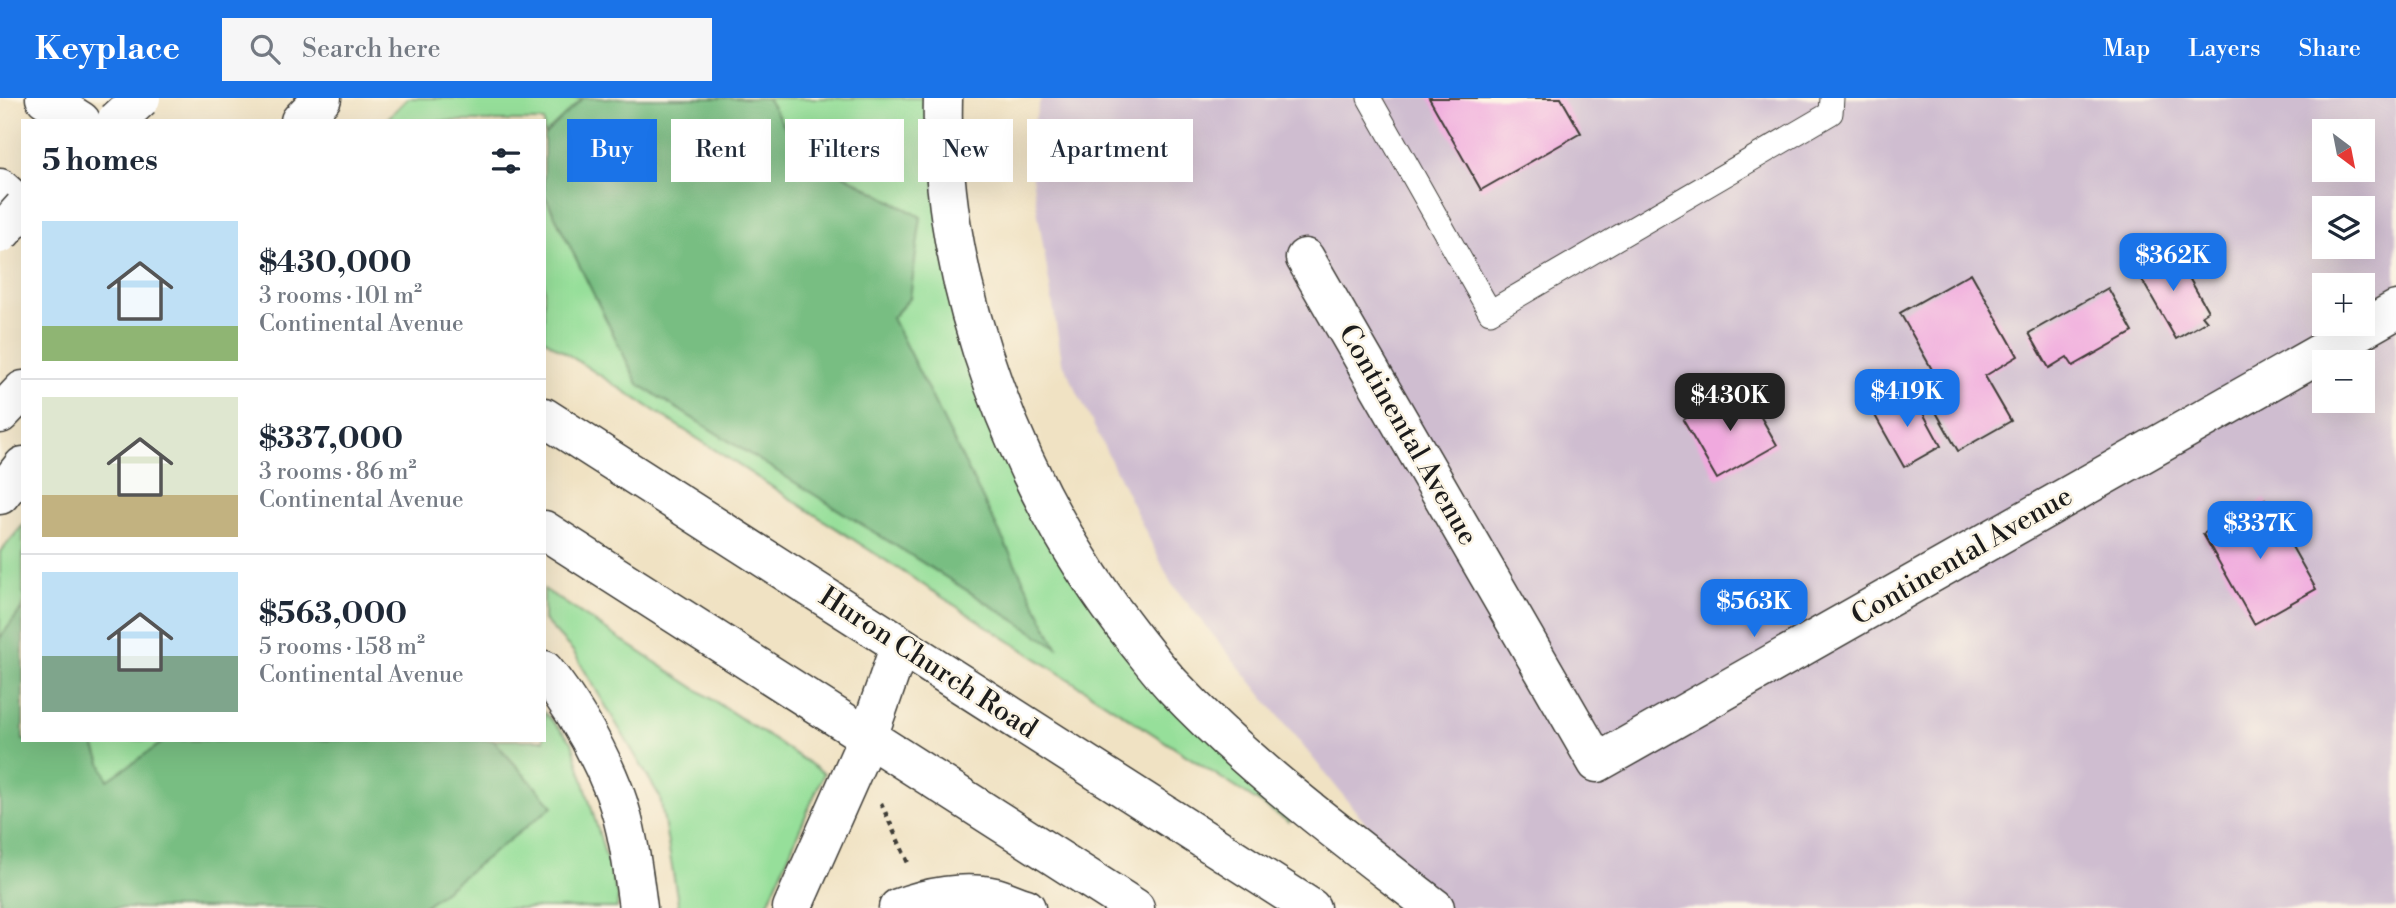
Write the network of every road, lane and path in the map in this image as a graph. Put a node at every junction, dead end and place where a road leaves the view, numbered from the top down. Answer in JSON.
{"nodes":[{"id":1,"x":45,"y":98,"type":"edge"},
{"id":2,"x":102,"y":98,"type":"edge"},
{"id":3,"x":119,"y":98,"type":"edge"},
{"id":4,"x":141,"y":98,"type":"edge"},
{"id":5,"x":322,"y":98,"type":"edge"},
{"id":6,"x":943,"y":98,"type":"edge"},
{"id":7,"x":1369,"y":98,"type":"edge"},
{"id":8,"x":1832,"y":98,"type":"edge"},
{"id":9,"x":81,"y":119,"type":"edge"},
{"id":10,"x":86,"y":119,"type":"edge"},
{"id":11,"x":118,"y":119,"type":"edge"},
{"id":12,"x":143,"y":119,"type":"edge"},
{"id":13,"x":302,"y":119,"type":"edge"},
{"id":14,"x":0,"y":181,"type":"edge"},
{"id":15,"x":0,"y":188,"type":"edge"},
{"id":16,"x":21,"y":195,"type":"edge"},
{"id":17,"x":21,"y":207,"type":"edge"},
{"id":18,"x":21,"y":211,"type":"edge"},
{"id":19,"x":0,"y":233,"type":"edge"},
{"id":20,"x":1305,"y":258,"type":"dead end"},
{"id":21,"x":2396,"y":310,"type":"edge"},
{"id":22,"x":21,"y":392,"type":"edge"},
{"id":23,"x":0,"y":414,"type":"edge"},
{"id":24,"x":546,"y":418,"type":"edge"},
{"id":25,"x":21,"y":469,"type":"edge"},
{"id":26,"x":0,"y":495,"type":"edge"},
{"id":27,"x":546,"y":531,"type":"edge"},
{"id":28,"x":900,"y":645,"type":"junction"},
{"id":29,"x":546,"y":673,"type":"edge"},
{"id":30,"x":868,"y":737,"type":"junction"},
{"id":31,"x":879,"y":799,"type":"dead end"},
{"id":32,"x":911,"y":869,"type":"dead end"},
{"id":33,"x":638,"y":908,"type":"edge"},
{"id":34,"x":792,"y":908,"type":"edge"},
{"id":35,"x":898,"y":908,"type":"edge"},
{"id":36,"x":1026,"y":908,"type":"edge"},
{"id":37,"x":1135,"y":908,"type":"edge"},
{"id":38,"x":1311,"y":908,"type":"edge"},
{"id":39,"x":1435,"y":908,"type":"edge"}],
"edges":[{"from":1,"to":9,"type":"main road"},
{"from":2,"to":10,"type":"main road"},
{"from":3,"to":12,"type":"main road"},
{"from":4,"to":11,"type":"main road","bridge":true},
{"from":5,"to":13,"type":"main road"},
{"from":6,"to":39,"type":"main road"},
{"from":7,"to":8,"type":"lane"},
{"from":14,"to":16,"type":"main road"},
{"from":15,"to":17,"type":"main road"},
{"from":18,"to":19,"type":"main road","bridge":true},
{"from":20,"to":21,"type":"main road","name":"Continental Avenue"},
{"from":22,"to":23,"type":"main road"},
{"from":24,"to":28,"type":"main road","name":"Huron Church Road"},
{"from":25,"to":26,"type":"main road"},
{"from":27,"to":30,"type":"main road"},
{"from":28,"to":30,"type":"main road"},
{"from":28,"to":38,"type":"main road","name":"Huron Church Road"},
{"from":29,"to":33,"type":"main road"},
{"from":30,"to":34,"type":"main road"},
{"from":30,"to":37,"type":"main road"},
{"from":31,"to":32,"type":"path"},
{"from":35,"to":36,"type":"main road"}]}
